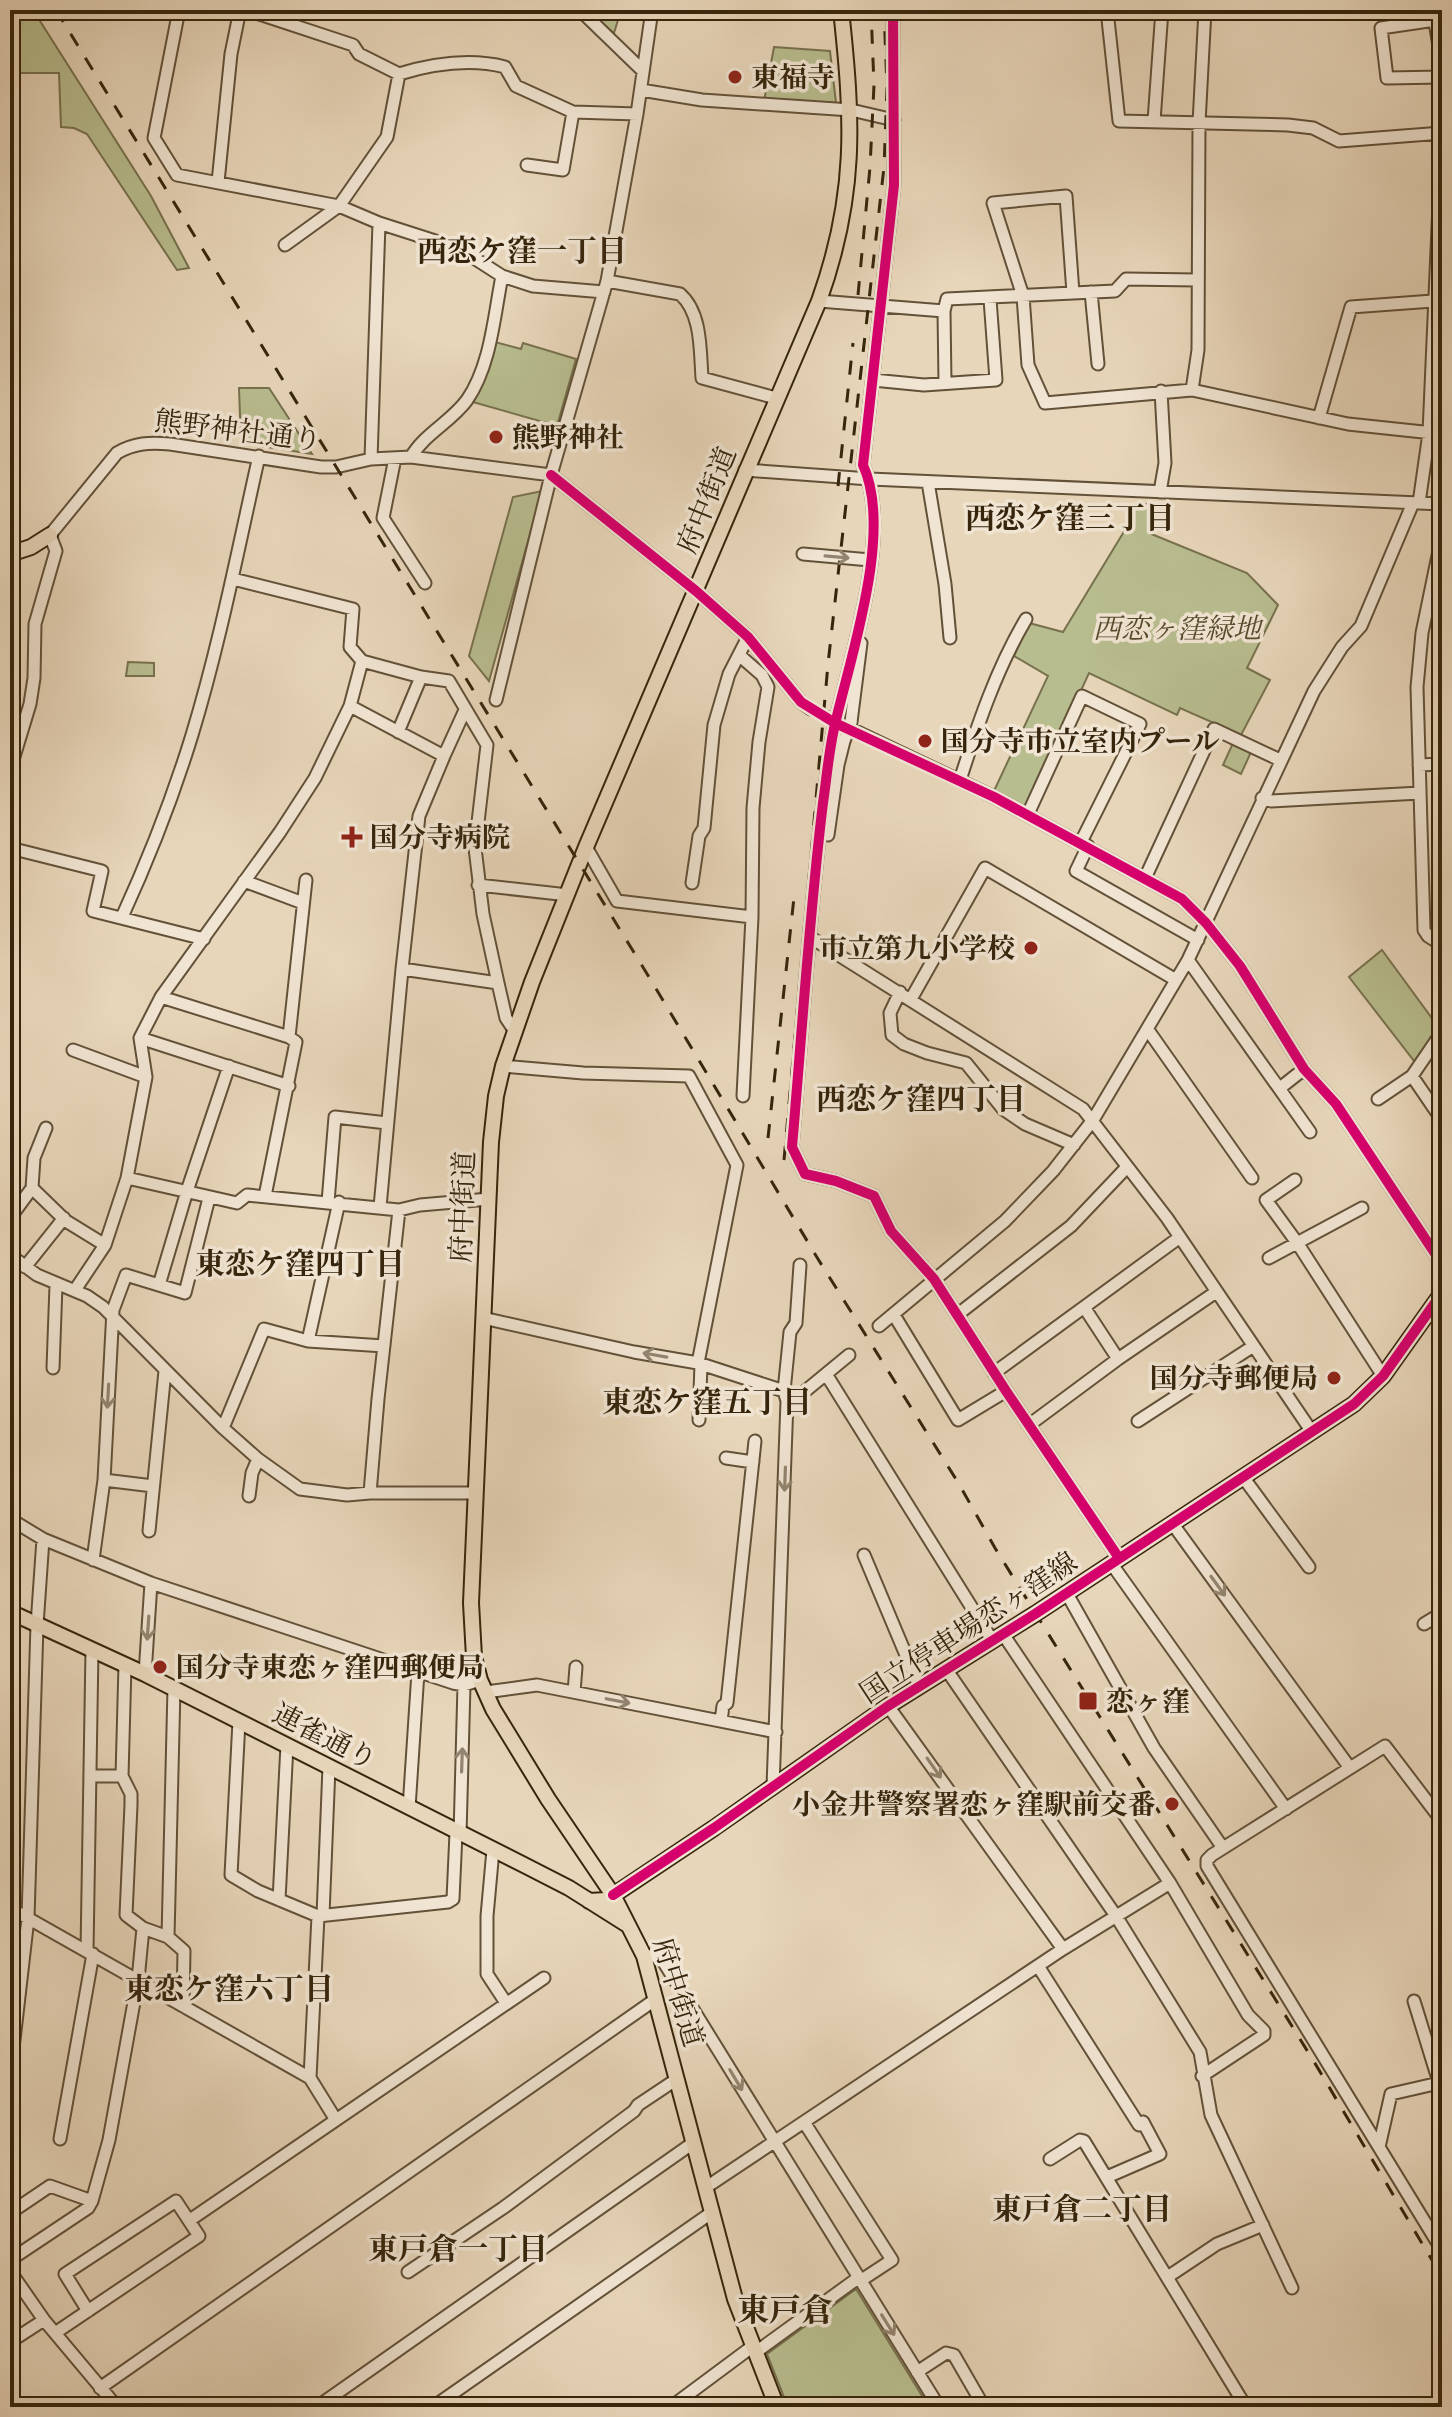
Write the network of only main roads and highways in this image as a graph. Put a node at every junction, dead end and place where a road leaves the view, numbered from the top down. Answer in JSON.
{"nodes":[{"id":1,"x":841,"y":10,"type":"edge"},
{"id":2,"x":50,"y":535,"type":"road end"},
{"id":3,"x":10,"y":554,"type":"edge"},
{"id":4,"x":1442,"y":1293,"type":"edge"},
{"id":5,"x":10,"y":1612,"type":"edge"},
{"id":6,"x":613,"y":1895,"type":"junction"},
{"id":7,"x":589,"y":1901,"type":"junction"},
{"id":8,"x":632,"y":1928,"type":"junction"},
{"id":9,"x":777,"y":2407,"type":"edge"}],
"edges":[{"from":1,"to":6,"type":"main road","name":"府中街道"},
{"from":2,"to":3,"type":"main road","name":"熊野神社通り"},
{"from":4,"to":6,"type":"main road","name":"国立停車場恋ヶ窪線"},
{"from":5,"to":7,"type":"main road","name":"連雀通り"},
{"from":6,"to":7,"type":"main road"},
{"from":6,"to":8,"type":"main road","name":"府中街道"},
{"from":7,"to":8,"type":"main road","name":"連雀通り"},
{"from":8,"to":9,"type":"main road","name":"府中街道"}]}
